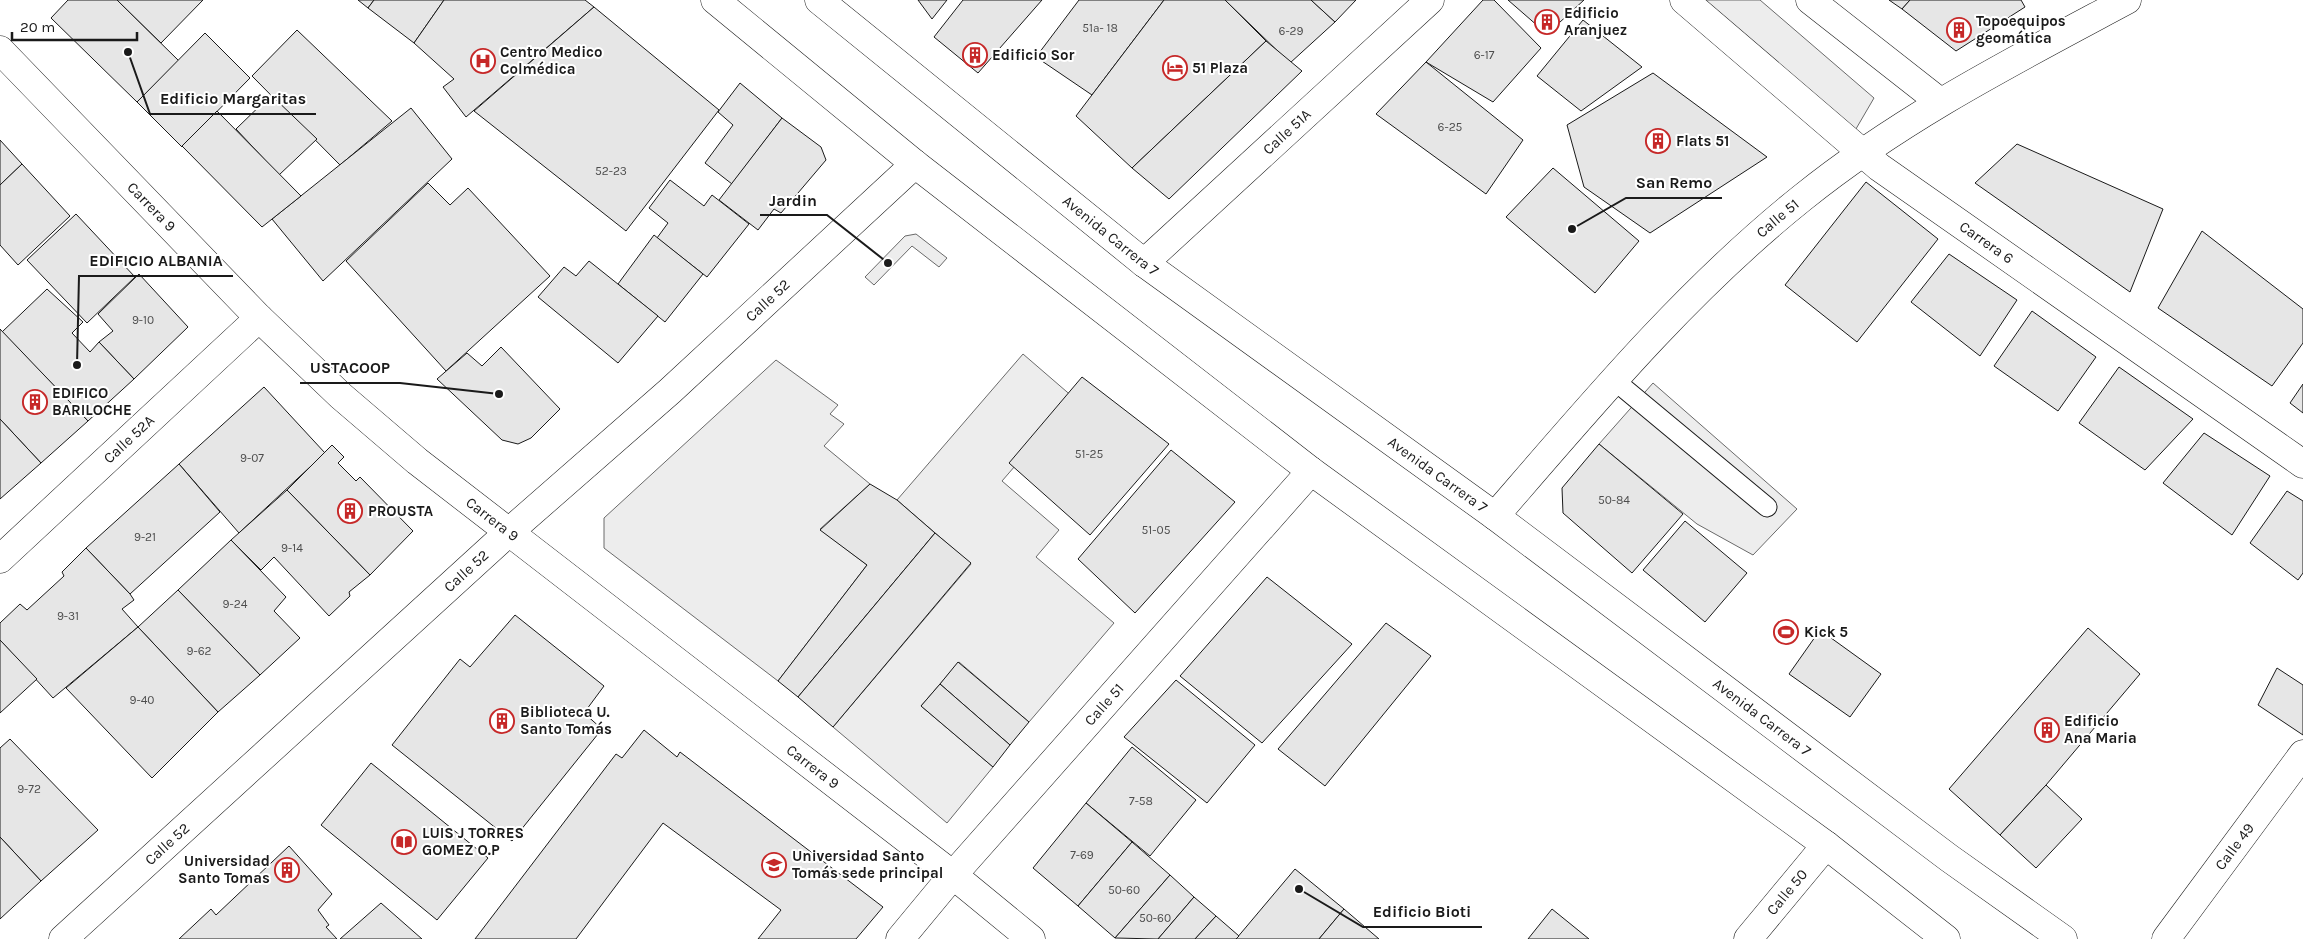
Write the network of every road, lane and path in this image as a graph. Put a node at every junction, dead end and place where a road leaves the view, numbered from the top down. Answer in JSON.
{"nodes":[{"id":1,"x":715,"y":0,"type":"edge"},
{"id":2,"x":819,"y":0,"type":"edge"},
{"id":3,"x":1430,"y":0,"type":"edge"},
{"id":4,"x":1684,"y":0,"type":"edge"},
{"id":5,"x":1810,"y":0,"type":"edge"},
{"id":6,"x":2126,"y":0,"type":"edge"},
{"id":7,"x":0,"y":50,"type":"edge"},
{"id":8,"x":1940,"y":102,"type":"junction"},
{"id":9,"x":1862,"y":153,"type":"junction"},
{"id":10,"x":915,"y":164,"type":"junction"},
{"id":11,"x":1144,"y":263,"type":"junction"},
{"id":12,"x":258,"y":318,"type":"junction"},
{"id":13,"x":1614,"y":380,"type":"junction"},
{"id":14,"x":2303,"y":464,"type":"edge"},
{"id":15,"x":1311,"y":471,"type":"junction"},
{"id":16,"x":1767,"y":507,"type":"dead end"},
{"id":17,"x":1495,"y":516,"type":"junction"},
{"id":18,"x":510,"y":532,"type":"junction"},
{"id":19,"x":0,"y":558,"type":"edge"},
{"id":20,"x":2303,"y":754,"type":"edge"},
{"id":21,"x":1826,"y":845,"type":"junction"},
{"id":22,"x":953,"y":875,"type":"junction"},
{"id":23,"x":63,"y":939,"type":"edge"},
{"id":24,"x":900,"y":939,"type":"edge"},
{"id":25,"x":1031,"y":939,"type":"edge"},
{"id":26,"x":1748,"y":939,"type":"edge"},
{"id":27,"x":1946,"y":939,"type":"edge"},
{"id":28,"x":2063,"y":939,"type":"edge"},
{"id":29,"x":2166,"y":939,"type":"edge"}],
"edges":[{"from":1,"to":10,"type":"street"},
{"from":2,"to":11,"type":"street","name":"Avenida Carrera 7"},
{"from":3,"to":11,"type":"street","name":"Calle 51A"},
{"from":4,"to":9,"type":"street","name":"Carrera 6"},
{"from":5,"to":8,"type":"street"},
{"from":6,"to":8,"type":"street","name":"Calle 51"},
{"from":7,"to":12,"type":"street","name":"Carrera 9"},
{"from":8,"to":9,"type":"street","name":"Calle 51"},
{"from":9,"to":13,"type":"street","name":"Calle 51"},
{"from":9,"to":14,"type":"street","name":"Carrera 6"},
{"from":10,"to":15,"type":"street"},
{"from":10,"to":18,"type":"street","name":"Calle 52"},
{"from":11,"to":17,"type":"street","name":"Avenida Carrera 7"},
{"from":12,"to":18,"type":"street","name":"Carrera 9"},
{"from":12,"to":19,"type":"street","name":"Calle 52A"},
{"from":13,"to":16,"type":"lane"},
{"from":13,"to":17,"type":"street","name":"Calle 51"},
{"from":15,"to":21,"type":"street"},
{"from":15,"to":22,"type":"street","name":"Calle 51"},
{"from":17,"to":28,"type":"street","name":"Avenida Carrera 7"},
{"from":18,"to":22,"type":"street","name":"Carrera 9"},
{"from":18,"to":23,"type":"street","name":"Calle 52"},
{"from":20,"to":29,"type":"street","name":"Calle 49"},
{"from":21,"to":26,"type":"street","name":"Calle 50"},
{"from":21,"to":27,"type":"street"},
{"from":22,"to":24,"type":"street","name":"Calle 51"},
{"from":22,"to":25,"type":"street","name":"Carrera 9"}]}
